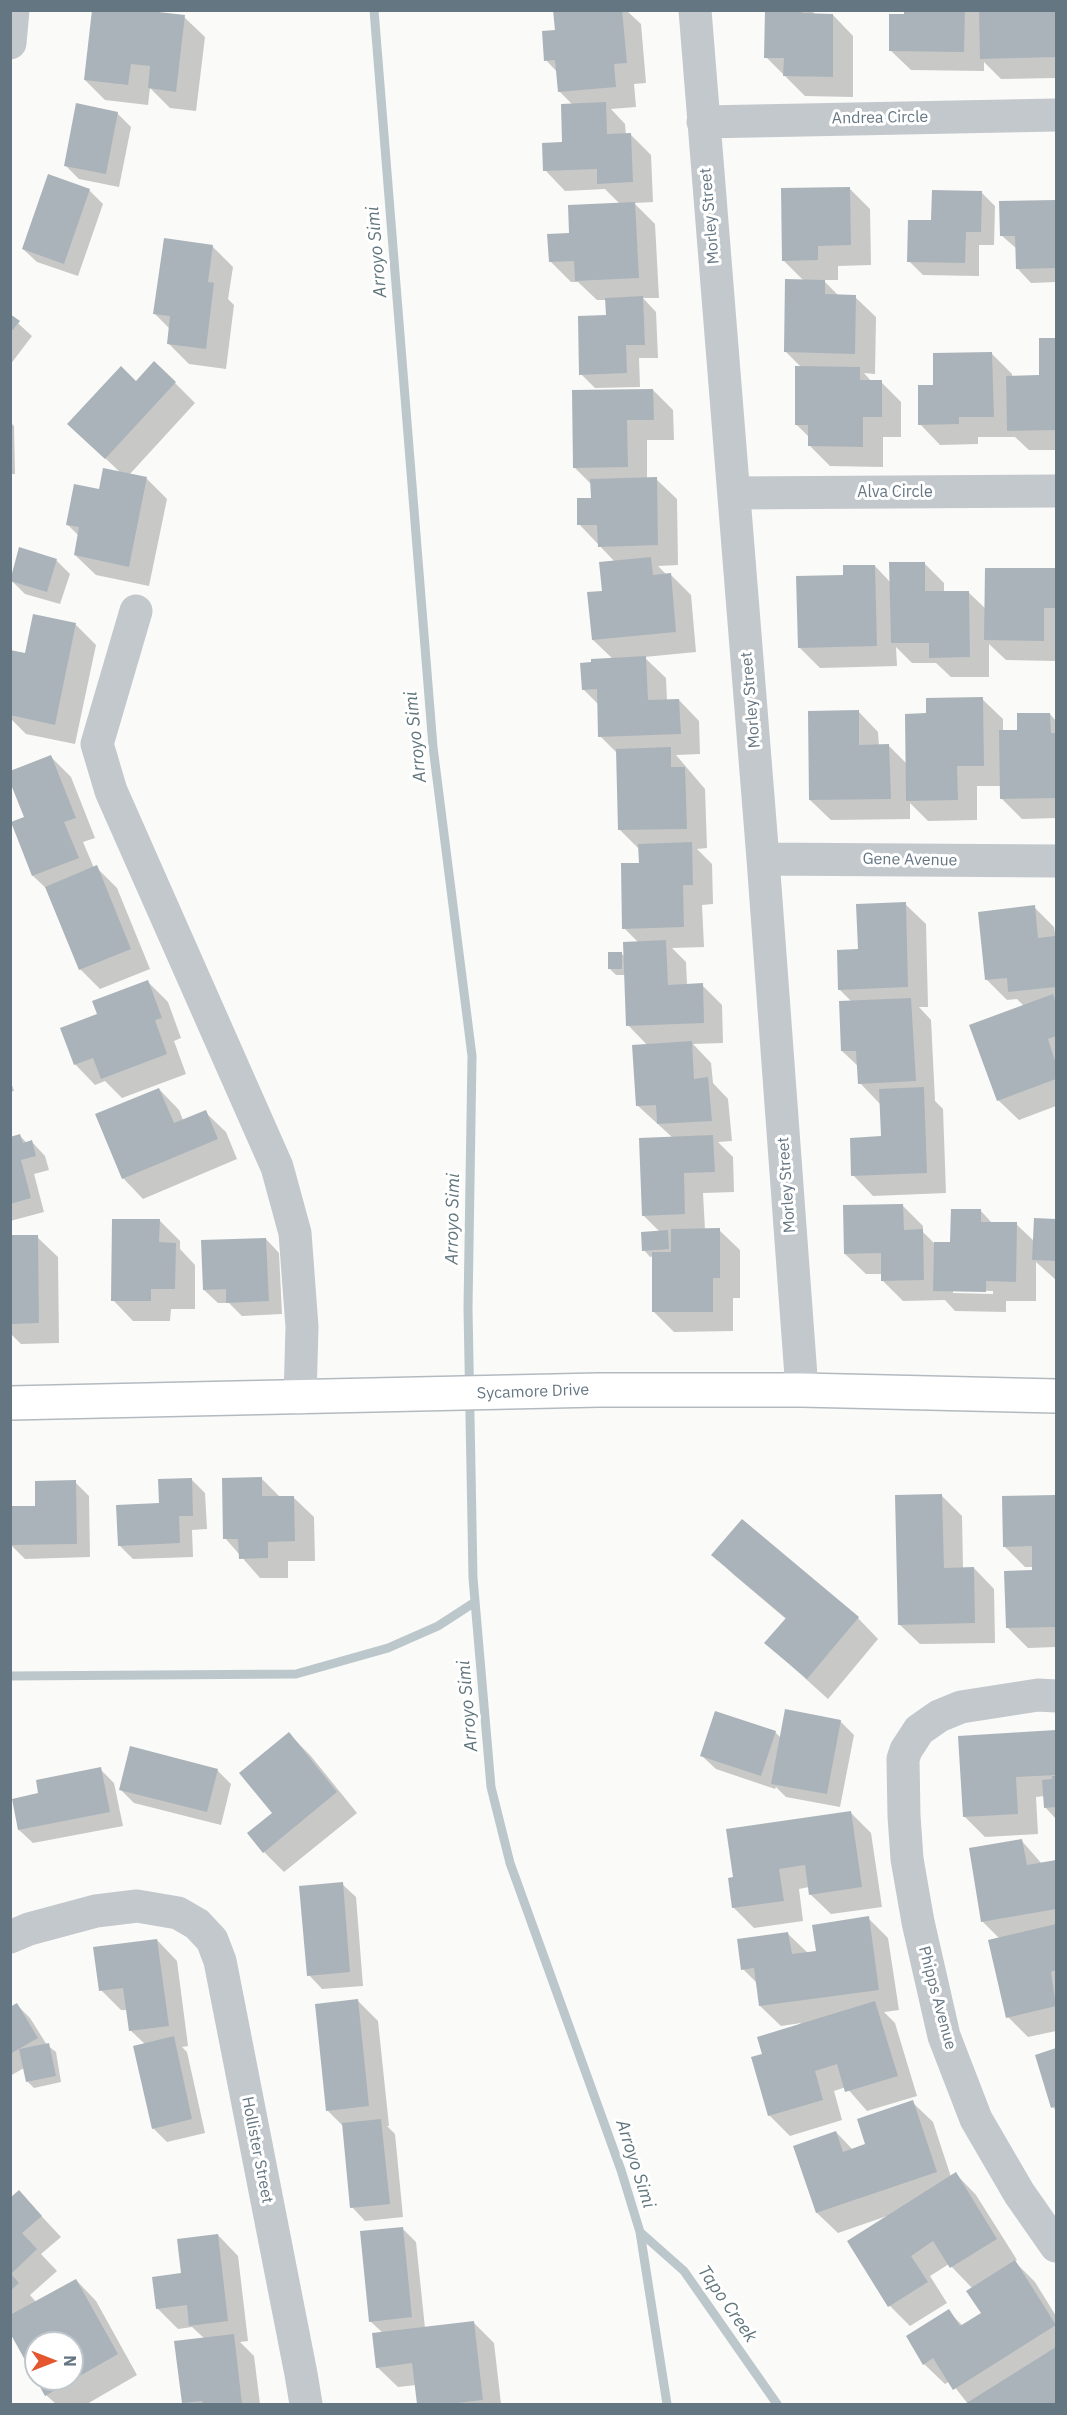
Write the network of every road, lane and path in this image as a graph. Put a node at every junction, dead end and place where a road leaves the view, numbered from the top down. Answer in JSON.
{"nodes":[{"id":1,"x":13,"y":10,"type":"edge"},
{"id":2,"x":695,"y":10,"type":"edge"},
{"id":3,"x":10,"y":43,"type":"edge"},
{"id":4,"x":1056,"y":115,"type":"edge"},
{"id":5,"x":702,"y":122,"type":"junction"},
{"id":6,"x":1056,"y":491,"type":"edge"},
{"id":7,"x":734,"y":493,"type":"junction"},
{"id":8,"x":136,"y":611,"type":"dead end"},
{"id":9,"x":763,"y":859,"type":"junction"},
{"id":10,"x":1056,"y":861,"type":"edge"},
{"id":11,"x":802,"y":1390,"type":"junction"},
{"id":12,"x":1056,"y":1396,"type":"edge"},
{"id":13,"x":300,"y":1398,"type":"junction"},
{"id":14,"x":10,"y":1403,"type":"edge"},
{"id":15,"x":1056,"y":1696,"type":"edge"},
{"id":16,"x":10,"y":1937,"type":"edge"},
{"id":17,"x":1056,"y":2246,"type":"edge"},
{"id":18,"x":306,"y":2404,"type":"edge"}],
"edges":[{"from":1,"to":3,"type":"street"},
{"from":2,"to":5,"type":"street","name":"Morley Street"},
{"from":4,"to":5,"type":"street","name":"Andrea Circle"},
{"from":5,"to":7,"type":"street","name":"Morley Street"},
{"from":6,"to":7,"type":"street","name":"Alva Circle"},
{"from":7,"to":9,"type":"street","name":"Morley Street"},
{"from":8,"to":13,"type":"street"},
{"from":9,"to":10,"type":"street","name":"Gene Avenue"},
{"from":9,"to":11,"type":"street","name":"Morley Street"},
{"from":11,"to":12,"type":"main road","name":"Sycamore Drive"},
{"from":11,"to":13,"type":"main road","name":"Sycamore Drive"},
{"from":13,"to":14,"type":"main road","name":"Sycamore Drive"},
{"from":15,"to":17,"type":"street","name":"Phipps Avenue"},
{"from":16,"to":18,"type":"street","name":"Hollister Street"}]}
